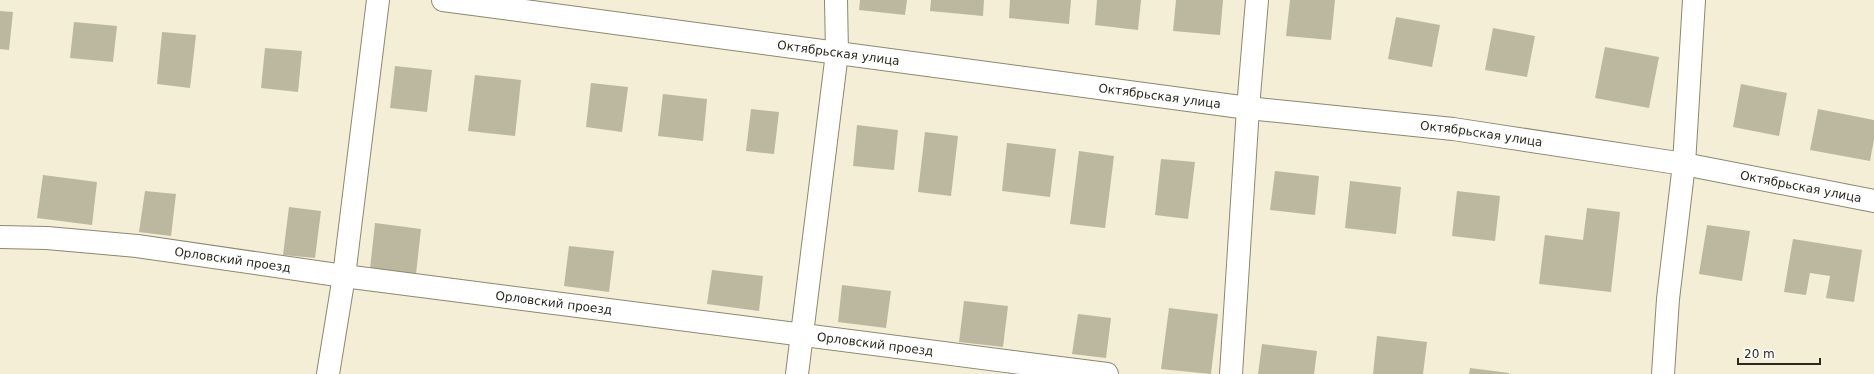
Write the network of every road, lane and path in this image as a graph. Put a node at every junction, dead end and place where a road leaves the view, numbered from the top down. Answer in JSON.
{"nodes":[{"id":1,"x":378,"y":0,"type":"edge"},
{"id":2,"x":443,"y":0,"type":"edge"},
{"id":3,"x":836,"y":0,"type":"edge"},
{"id":4,"x":1257,"y":0,"type":"edge"},
{"id":5,"x":1694,"y":0,"type":"edge"},
{"id":6,"x":837,"y":53,"type":"junction"},
{"id":7,"x":1248,"y":108,"type":"junction"},
{"id":8,"x":1684,"y":164,"type":"junction"},
{"id":9,"x":1874,"y":202,"type":"edge"},
{"id":10,"x":0,"y":237,"type":"edge"},
{"id":11,"x":344,"y":276,"type":"junction"},
{"id":12,"x":803,"y":335,"type":"junction"},
{"id":13,"x":328,"y":374,"type":"edge"},
{"id":14,"x":797,"y":374,"type":"edge"},
{"id":15,"x":1107,"y":374,"type":"edge"},
{"id":16,"x":1231,"y":374,"type":"edge"},
{"id":17,"x":1663,"y":374,"type":"edge"}],
"edges":[{"from":1,"to":11,"type":"street"},
{"from":2,"to":6,"type":"street","name":"Октябрьская улица"},
{"from":3,"to":6,"type":"street"},
{"from":4,"to":7,"type":"street"},
{"from":5,"to":8,"type":"street"},
{"from":6,"to":7,"type":"street","name":"Октябрьская улица"},
{"from":6,"to":12,"type":"street"},
{"from":7,"to":8,"type":"street","name":"Октябрьская улица"},
{"from":7,"to":16,"type":"street"},
{"from":8,"to":9,"type":"street","name":"Октябрьская улица"},
{"from":8,"to":17,"type":"street"},
{"from":10,"to":11,"type":"street","name":"Орловский проезд"},
{"from":11,"to":12,"type":"street","name":"Орловский проезд"},
{"from":11,"to":13,"type":"street"},
{"from":12,"to":14,"type":"street"},
{"from":12,"to":15,"type":"street","name":"Орловский проезд"}]}
